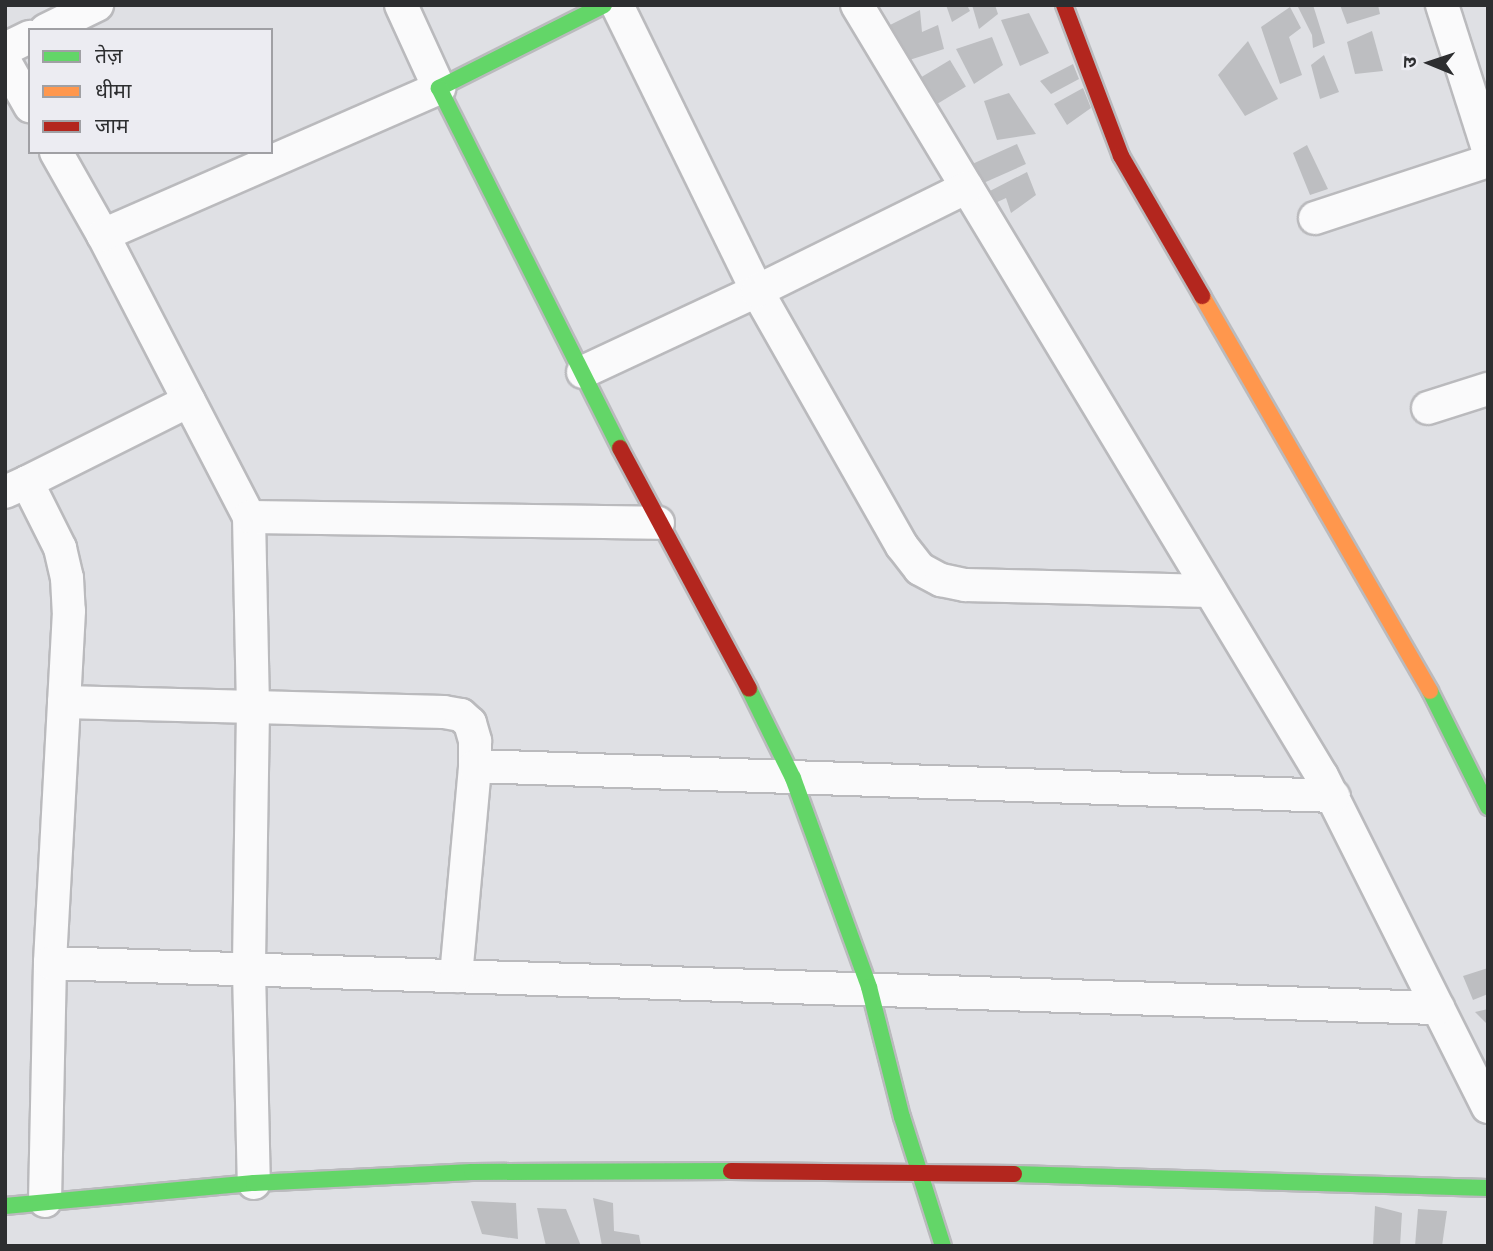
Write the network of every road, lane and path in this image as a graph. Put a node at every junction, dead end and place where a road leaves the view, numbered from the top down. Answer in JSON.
{"nodes":[{"id":1,"x":97,"y":5,"type":"edge"},
{"id":2,"x":401,"y":5,"type":"edge"},
{"id":3,"x":604,"y":5,"type":"edge"},
{"id":4,"x":617,"y":5,"type":"edge"},
{"id":5,"x":857,"y":5,"type":"edge"},
{"id":6,"x":1065,"y":5,"type":"edge"},
{"id":7,"x":1442,"y":5,"type":"edge"},
{"id":8,"x":50,"y":28,"type":"edge"},
{"id":9,"x":28,"y":38,"type":"edge"},
{"id":10,"x":5,"y":49,"type":"edge"},
{"id":11,"x":5,"y":62,"type":"edge"},
{"id":12,"x":439,"y":88,"type":"junction"},
{"id":13,"x":28,"y":102,"type":"edge"},
{"id":14,"x":1488,"y":149,"type":"edge"},
{"id":15,"x":57,"y":154,"type":"edge"},
{"id":16,"x":1488,"y":161,"type":"edge"},
{"id":17,"x":967,"y":187,"type":"junction"},
{"id":18,"x":1315,"y":218,"type":"dead end"},
{"id":19,"x":103,"y":235,"type":"junction"},
{"id":20,"x":757,"y":291,"type":"junction"},
{"id":21,"x":583,"y":372,"type":"junction"},
{"id":22,"x":1488,"y":389,"type":"edge"},
{"id":23,"x":189,"y":401,"type":"junction"},
{"id":24,"x":1428,"y":408,"type":"dead end"},
{"id":25,"x":16,"y":487,"type":"edge"},
{"id":26,"x":249,"y":517,"type":"junction"},
{"id":27,"x":658,"y":523,"type":"junction"},
{"id":28,"x":1210,"y":591,"type":"junction"},
{"id":29,"x":64,"y":702,"type":"junction"},
{"id":30,"x":253,"y":709,"type":"junction"},
{"id":31,"x":475,"y":766,"type":"junction"},
{"id":32,"x":793,"y":778,"type":"junction"},
{"id":33,"x":1333,"y":796,"type":"junction"},
{"id":34,"x":1488,"y":807,"type":"edge"},
{"id":35,"x":50,"y":963,"type":"junction"},
{"id":36,"x":250,"y":970,"type":"junction"},
{"id":37,"x":456,"y":976,"type":"junction"},
{"id":38,"x":869,"y":988,"type":"junction"},
{"id":39,"x":1438,"y":1008,"type":"junction"},
{"id":40,"x":1488,"y":1107,"type":"edge"},
{"id":41,"x":919,"y":1171,"type":"junction"},
{"id":42,"x":254,"y":1183,"type":"junction"},
{"id":43,"x":1488,"y":1188,"type":"edge"},
{"id":44,"x":45,"y":1201,"type":"junction"},
{"id":45,"x":5,"y":1206,"type":"edge"},
{"id":46,"x":943,"y":1246,"type":"edge"}],
"edges":[{"from":1,"to":8,"type":"street"},
{"from":2,"to":12,"type":"street"},
{"from":3,"to":12,"type":"street"},
{"from":4,"to":20,"type":"street"},
{"from":5,"to":17,"type":"street"},
{"from":6,"to":34,"type":"street"},
{"from":7,"to":14,"type":"street"},
{"from":9,"to":10,"type":"street"},
{"from":11,"to":13,"type":"street"},
{"from":12,"to":19,"type":"street"},
{"from":12,"to":21,"type":"street"},
{"from":15,"to":19,"type":"street"},
{"from":16,"to":18,"type":"street"},
{"from":17,"to":20,"type":"street"},
{"from":17,"to":28,"type":"street"},
{"from":19,"to":23,"type":"street"},
{"from":20,"to":21,"type":"street"},
{"from":20,"to":28,"type":"street"},
{"from":21,"to":27,"type":"street"},
{"from":22,"to":24,"type":"street"},
{"from":23,"to":25,"type":"street"},
{"from":23,"to":26,"type":"street"},
{"from":25,"to":29,"type":"street"},
{"from":26,"to":27,"type":"street"},
{"from":26,"to":30,"type":"street"},
{"from":27,"to":32,"type":"street"},
{"from":28,"to":33,"type":"street"},
{"from":29,"to":30,"type":"street"},
{"from":29,"to":35,"type":"street"},
{"from":30,"to":31,"type":"street"},
{"from":30,"to":36,"type":"street"},
{"from":31,"to":32,"type":"street"},
{"from":31,"to":37,"type":"street"},
{"from":32,"to":33,"type":"street"},
{"from":32,"to":38,"type":"street"},
{"from":33,"to":39,"type":"street"},
{"from":35,"to":36,"type":"street"},
{"from":35,"to":44,"type":"street"},
{"from":36,"to":37,"type":"street"},
{"from":36,"to":42,"type":"street"},
{"from":37,"to":38,"type":"street"},
{"from":38,"to":39,"type":"street"},
{"from":38,"to":41,"type":"street"},
{"from":39,"to":40,"type":"street"},
{"from":41,"to":42,"type":"street"},
{"from":41,"to":43,"type":"street"},
{"from":41,"to":46,"type":"street"},
{"from":42,"to":44,"type":"street"},
{"from":44,"to":45,"type":"street"}]}
